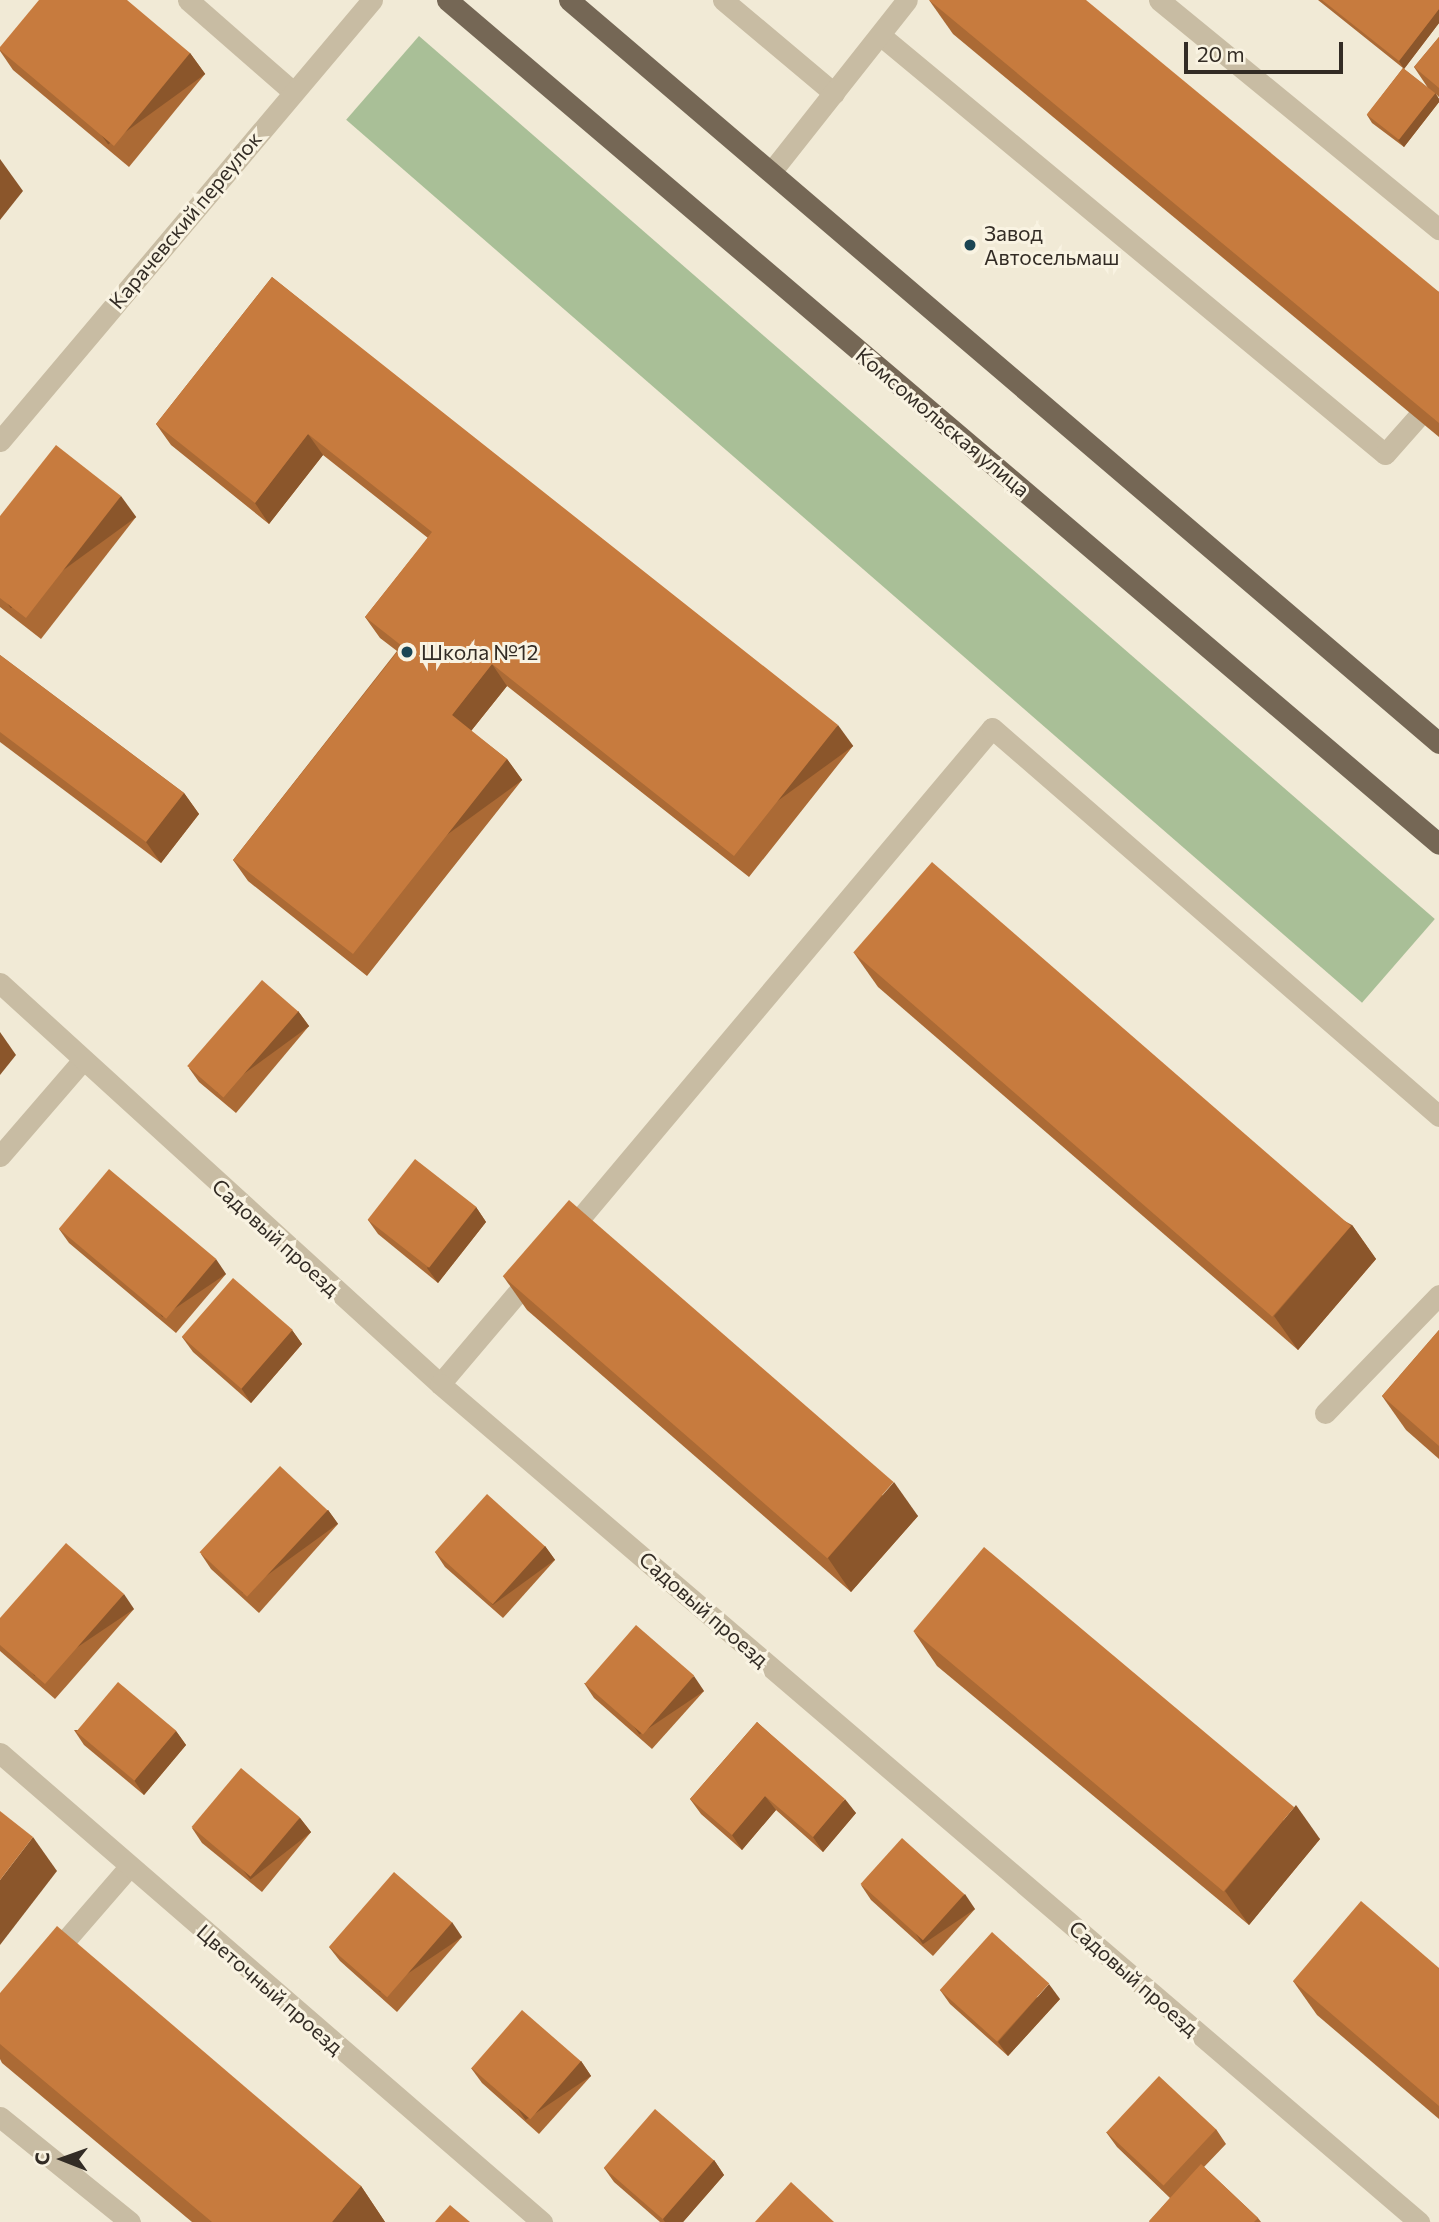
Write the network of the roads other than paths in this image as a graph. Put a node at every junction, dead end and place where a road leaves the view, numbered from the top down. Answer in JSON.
{"nodes":[{"id":1,"x":188,"y":0,"type":"edge"},
{"id":2,"x":372,"y":0,"type":"edge"},
{"id":3,"x":447,"y":0,"type":"edge"},
{"id":4,"x":569,"y":0,"type":"edge"},
{"id":5,"x":723,"y":0,"type":"edge"},
{"id":6,"x":907,"y":0,"type":"edge"},
{"id":7,"x":1159,"y":0,"type":"edge"},
{"id":8,"x":880,"y":35,"type":"junction"},
{"id":9,"x":293,"y":92,"type":"junction"},
{"id":10,"x":834,"y":93,"type":"junction"},
{"id":11,"x":771,"y":173,"type":"junction"},
{"id":12,"x":1439,"y":229,"type":"edge"},
{"id":13,"x":1416,"y":419,"type":"edge"},
{"id":14,"x":0,"y":441,"type":"edge"},
{"id":15,"x":1439,"y":743,"type":"edge"},
{"id":16,"x":1439,"y":844,"type":"edge"},
{"id":17,"x":0,"y":983,"type":"edge"},
{"id":18,"x":82,"y":1061,"type":"junction"},
{"id":19,"x":1439,"y":1116,"type":"edge"},
{"id":20,"x":0,"y":1156,"type":"edge"},
{"id":21,"x":1439,"y":1295,"type":"edge"},
{"id":22,"x":440,"y":1384,"type":"junction"},
{"id":23,"x":1325,"y":1413,"type":"dead end"},
{"id":24,"x":0,"y":1753,"type":"edge"},
{"id":25,"x":129,"y":1867,"type":"junction"},
{"id":26,"x":34,"y":1977,"type":"edge"},
{"id":27,"x":0,"y":2117,"type":"edge"},
{"id":28,"x":130,"y":2222,"type":"edge"},
{"id":29,"x":542,"y":2222,"type":"edge"},
{"id":30,"x":1419,"y":2222,"type":"edge"}],
"edges":[{"from":1,"to":9,"type":"street"},
{"from":2,"to":9,"type":"street","name":"Карачевский переулок"},
{"from":3,"to":16,"type":"main road","name":"Комсомольская улица"},
{"from":4,"to":11,"type":"main road"},
{"from":5,"to":10,"type":"street"},
{"from":6,"to":8,"type":"street"},
{"from":7,"to":12,"type":"street"},
{"from":8,"to":10,"type":"street"},
{"from":8,"to":13,"type":"street"},
{"from":9,"to":14,"type":"street","name":"Карачевский переулок"},
{"from":10,"to":11,"type":"street"},
{"from":11,"to":15,"type":"main road"},
{"from":17,"to":18,"type":"street","name":"Садовый проезд"},
{"from":18,"to":20,"type":"street"},
{"from":18,"to":22,"type":"street","name":"Садовый проезд"},
{"from":19,"to":22,"type":"street"},
{"from":21,"to":23,"type":"street"},
{"from":22,"to":30,"type":"street","name":"Садовый проезд"},
{"from":24,"to":25,"type":"street","name":"Цветочный проезд"},
{"from":25,"to":26,"type":"street"},
{"from":25,"to":29,"type":"street","name":"Цветочный проезд"},
{"from":27,"to":28,"type":"street"}]}
